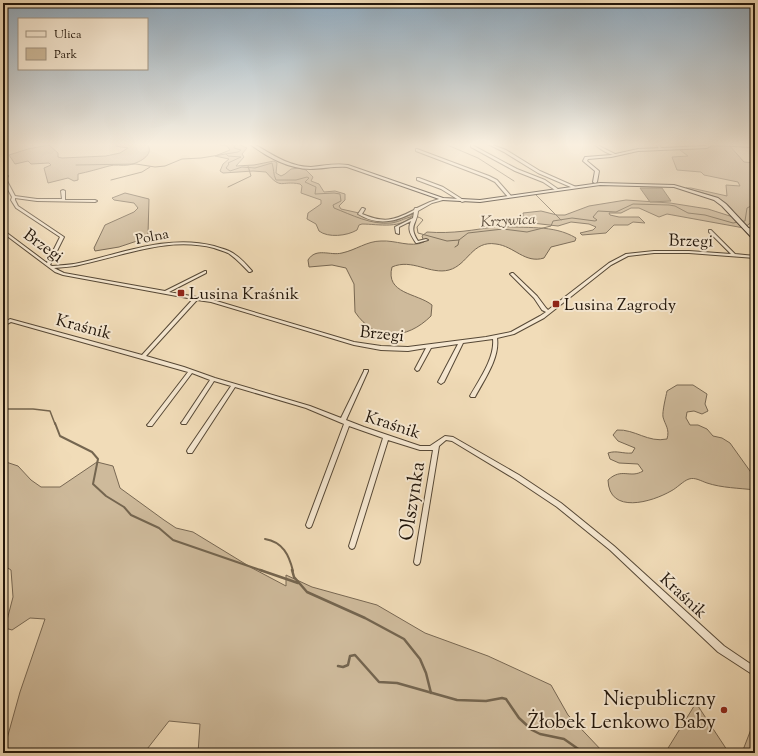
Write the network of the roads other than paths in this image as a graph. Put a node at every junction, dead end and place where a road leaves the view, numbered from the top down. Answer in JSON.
{"nodes":[{"id":1,"x":386,"y":179,"type":"edge"},
{"id":2,"x":418,"y":179,"type":"dead end"},
{"id":3,"x":492,"y":179,"type":"edge"},
{"id":4,"x":540,"y":179,"type":"edge"},
{"id":5,"x":556,"y":179,"type":"edge"},
{"id":6,"x":4,"y":180,"type":"edge"},
{"id":7,"x":600,"y":181,"type":"joint"},
{"id":8,"x":574,"y":187,"type":"junction"},
{"id":9,"x":556,"y":190,"type":"junction"},
{"id":10,"x":63,"y":192,"type":"dead end"},
{"id":11,"x":509,"y":196,"type":"junction"},
{"id":12,"x":14,"y":197,"type":"junction"},
{"id":13,"x":442,"y":199,"type":"junction"},
{"id":14,"x":95,"y":200,"type":"dead end"},
{"id":15,"x":61,"y":201,"type":"junction"},
{"id":16,"x":463,"y":201,"type":"junction"},
{"id":17,"x":363,"y":209,"type":"dead end"},
{"id":18,"x":416,"y":209,"type":"junction"},
{"id":19,"x":414,"y":217,"type":"junction"},
{"id":20,"x":747,"y":229,"type":"junction"},
{"id":21,"x":755,"y":230,"type":"edge"},
{"id":22,"x":3,"y":231,"type":"edge"},
{"id":23,"x":710,"y":231,"type":"dead end"},
{"id":24,"x":398,"y":232,"type":"dead end"},
{"id":25,"x":755,"y":238,"type":"edge"},
{"id":26,"x":426,"y":240,"type":"dead end"},
{"id":27,"x":733,"y":254,"type":"junction"},
{"id":28,"x":755,"y":256,"type":"edge"},
{"id":29,"x":50,"y":266,"type":"junction"},
{"id":30,"x":250,"y":271,"type":"dead end"},
{"id":31,"x":205,"y":272,"type":"dead end"},
{"id":32,"x":512,"y":274,"type":"dead end"},
{"id":33,"x":166,"y":292,"type":"junction"},
{"id":34,"x":196,"y":298,"type":"junction"},
{"id":35,"x":548,"y":312,"type":"junction"},
{"id":36,"x":3,"y":325,"type":"edge"},
{"id":37,"x":495,"y":338,"type":"junction"},
{"id":38,"x":461,"y":343,"type":"junction"},
{"id":39,"x":429,"y":347,"type":"junction"},
{"id":40,"x":143,"y":356,"type":"junction"},
{"id":41,"x":417,"y":369,"type":"dead end"},
{"id":42,"x":191,"y":371,"type":"junction"},
{"id":43,"x":366,"y":371,"type":"dead end"},
{"id":44,"x":213,"y":379,"type":"junction"},
{"id":45,"x":441,"y":382,"type":"dead end"},
{"id":46,"x":234,"y":385,"type":"junction"},
{"id":47,"x":473,"y":396,"type":"dead end"},
{"id":48,"x":345,"y":422,"type":"junction"},
{"id":49,"x":184,"y":423,"type":"dead end"},
{"id":50,"x":150,"y":425,"type":"dead end"},
{"id":51,"x":386,"y":437,"type":"junction"},
{"id":52,"x":436,"y":446,"type":"junction"},
{"id":53,"x":190,"y":451,"type":"dead end"},
{"id":54,"x":309,"y":525,"type":"dead end"},
{"id":55,"x":352,"y":546,"type":"dead end"},
{"id":56,"x":417,"y":562,"type":"dead end"},
{"id":57,"x":755,"y":672,"type":"edge"}],
"edges":[{"from":1,"to":13,"type":"street"},
{"from":2,"to":16,"type":"street"},
{"from":3,"to":11,"type":"street"},
{"from":4,"to":9,"type":"street"},
{"from":5,"to":8,"type":"street"},
{"from":6,"to":12,"type":"street"},
{"from":7,"to":8,"type":"street"},
{"from":7,"to":20,"type":"street"},
{"from":8,"to":9,"type":"street"},
{"from":9,"to":11,"type":"street"},
{"from":10,"to":15,"type":"street"},
{"from":11,"to":16,"type":"street"},
{"from":12,"to":15,"type":"street"},
{"from":12,"to":29,"type":"street"},
{"from":13,"to":16,"type":"street"},
{"from":13,"to":18,"type":"street"},
{"from":14,"to":15,"type":"street"},
{"from":17,"to":18,"type":"street"},
{"from":18,"to":19,"type":"street"},
{"from":19,"to":24,"type":"street"},
{"from":19,"to":26,"type":"street"},
{"from":20,"to":21,"type":"street"},
{"from":20,"to":25,"type":"street"},
{"from":22,"to":29,"type":"street","name":"Brzegi"},
{"from":23,"to":27,"type":"street"},
{"from":27,"to":28,"type":"street","name":"Brzegi"},
{"from":27,"to":35,"type":"street","name":"Brzegi"},
{"from":29,"to":30,"type":"street","name":"Polna"},
{"from":29,"to":33,"type":"street","name":"Brzegi"},
{"from":31,"to":33,"type":"street"},
{"from":32,"to":35,"type":"street"},
{"from":33,"to":34,"type":"street","name":"Brzegi"},
{"from":34,"to":39,"type":"street","name":"Brzegi"},
{"from":34,"to":40,"type":"street"},
{"from":35,"to":37,"type":"street","name":"Brzegi"},
{"from":36,"to":40,"type":"street","name":"Kraśnik"},
{"from":37,"to":38,"type":"street","name":"Brzegi"},
{"from":37,"to":47,"type":"street"},
{"from":38,"to":39,"type":"street","name":"Brzegi"},
{"from":38,"to":45,"type":"street"},
{"from":39,"to":41,"type":"street"},
{"from":40,"to":42,"type":"street","name":"Kraśnik"},
{"from":42,"to":44,"type":"street","name":"Kraśnik"},
{"from":42,"to":50,"type":"street"},
{"from":43,"to":48,"type":"street"},
{"from":44,"to":46,"type":"street","name":"Kraśnik"},
{"from":44,"to":49,"type":"street"},
{"from":46,"to":48,"type":"street","name":"Kraśnik"},
{"from":46,"to":53,"type":"street"},
{"from":48,"to":51,"type":"street","name":"Kraśnik"},
{"from":48,"to":54,"type":"street"},
{"from":51,"to":52,"type":"street","name":"Kraśnik"},
{"from":51,"to":55,"type":"street"},
{"from":52,"to":56,"type":"street","name":"Olszynka"},
{"from":52,"to":57,"type":"street","name":"Kraśnik"}]}
